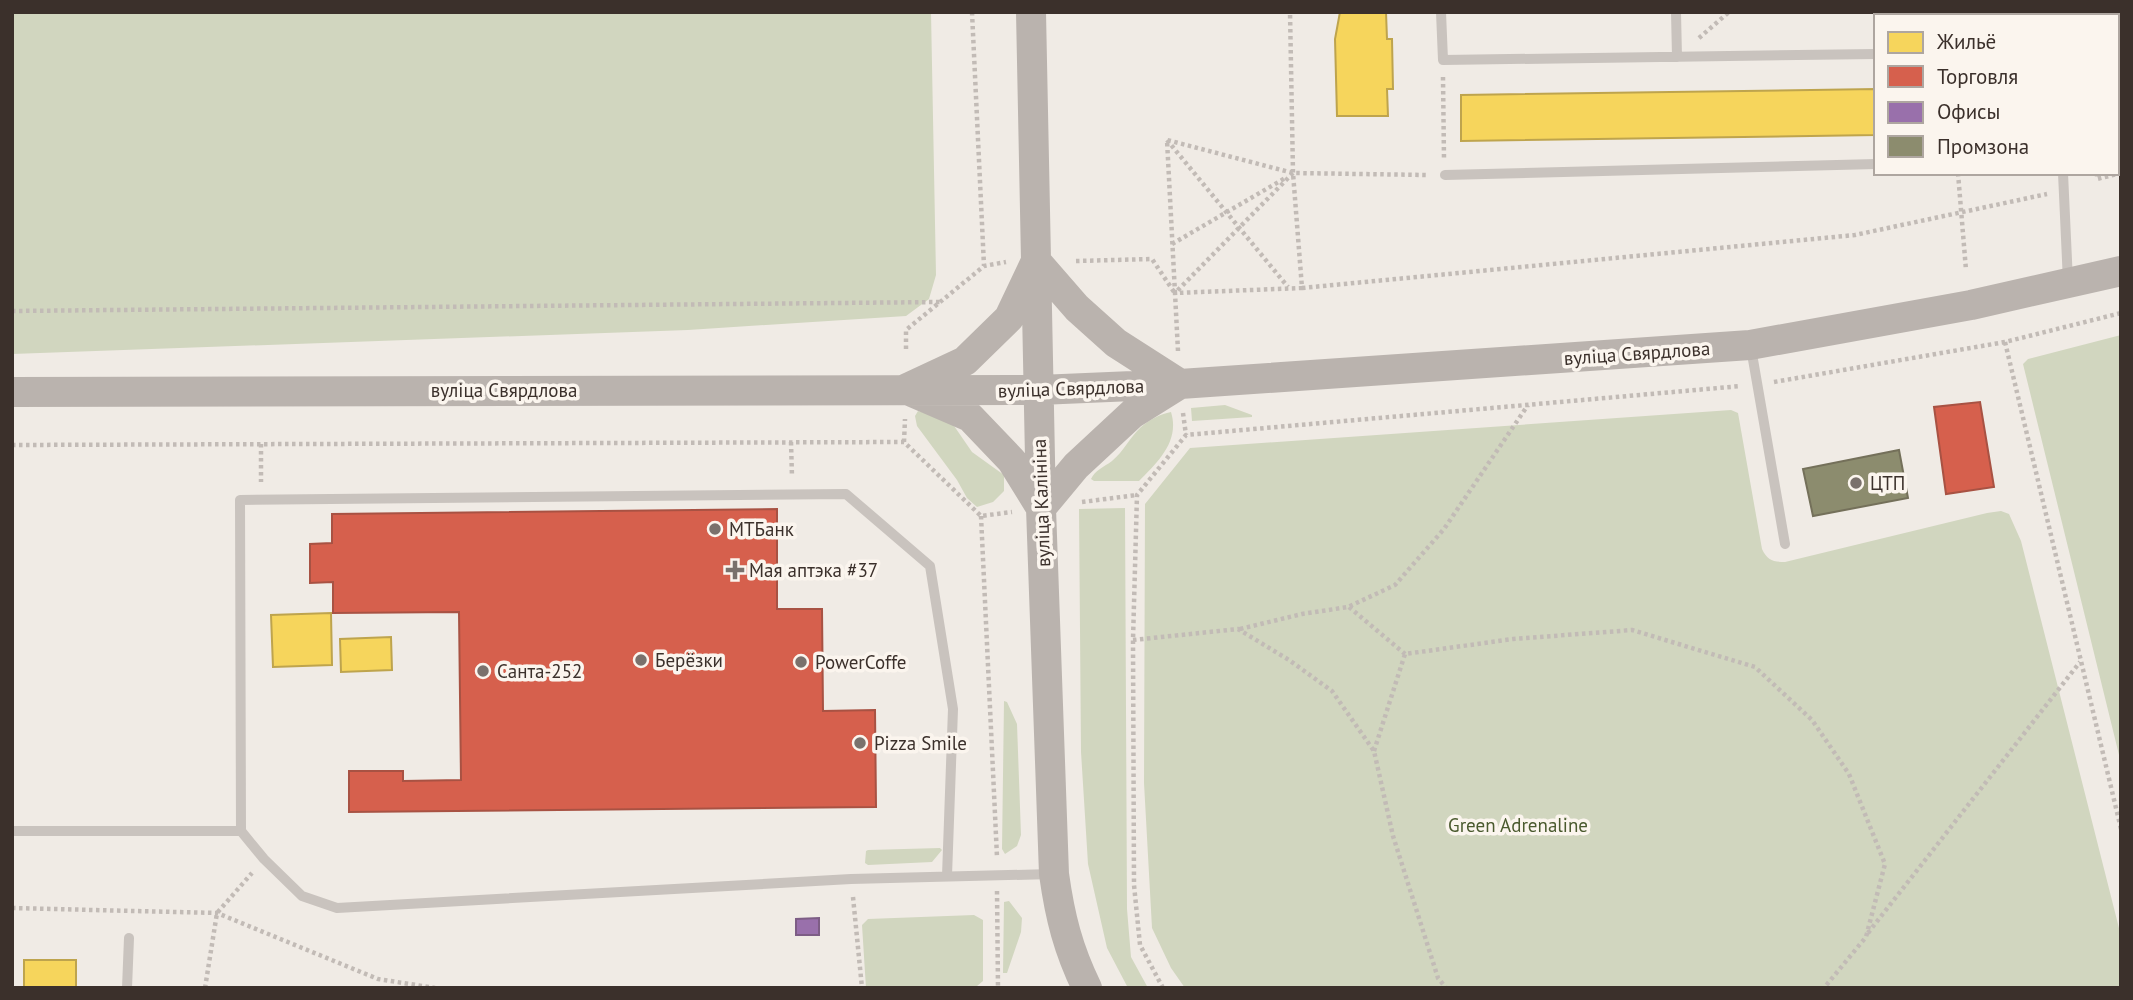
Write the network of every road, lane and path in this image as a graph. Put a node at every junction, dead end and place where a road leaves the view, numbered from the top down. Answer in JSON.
{"nodes":[{"id":1,"x":972,"y":12,"type":"edge"},
{"id":2,"x":1031,"y":12,"type":"edge"},
{"id":3,"x":1290,"y":12,"type":"edge"},
{"id":4,"x":1441,"y":12,"type":"edge"},
{"id":5,"x":1676,"y":12,"type":"edge"},
{"id":6,"x":1729,"y":12,"type":"edge"},
{"id":7,"x":1874,"y":54,"type":"edge"},
{"id":8,"x":1678,"y":57,"type":"junction"},
{"id":9,"x":1443,"y":60,"type":"junction"},
{"id":10,"x":1167,"y":140,"type":"junction"},
{"id":11,"x":1874,"y":164,"type":"edge"},
{"id":12,"x":1293,"y":173,"type":"junction"},
{"id":13,"x":1445,"y":175,"type":"junction"},
{"id":14,"x":1958,"y":175,"type":"edge"},
{"id":15,"x":2063,"y":175,"type":"edge"},
{"id":16,"x":2097,"y":175,"type":"edge"},
{"id":17,"x":2113,"y":175,"type":"edge"},
{"id":18,"x":2051,"y":193,"type":"dead end"},
{"id":19,"x":1227,"y":212,"type":"junction"},
{"id":20,"x":1961,"y":213,"type":"junction"},
{"id":21,"x":1240,"y":228,"type":"junction"},
{"id":22,"x":1172,"y":244,"type":"junction"},
{"id":23,"x":1023,"y":261,"type":"junction"},
{"id":24,"x":1076,"y":261,"type":"dead end"},
{"id":25,"x":984,"y":266,"type":"junction"},
{"id":26,"x":1966,"y":270,"type":"dead end"},
{"id":27,"x":2121,"y":271,"type":"edge"},
{"id":28,"x":2068,"y":284,"type":"junction"},
{"id":29,"x":1288,"y":288,"type":"junction"},
{"id":30,"x":1302,"y":288,"type":"junction"},
{"id":31,"x":1175,"y":293,"type":"junction"},
{"id":32,"x":940,"y":302,"type":"junction"},
{"id":33,"x":12,"y":311,"type":"edge"},
{"id":34,"x":2121,"y":313,"type":"edge"},
{"id":35,"x":1974,"y":339,"type":"dead end"},
{"id":36,"x":2005,"y":342,"type":"junction"},
{"id":37,"x":1750,"y":345,"type":"junction"},
{"id":38,"x":1975,"y":347,"type":"junction"},
{"id":39,"x":906,"y":349,"type":"dead end"},
{"id":40,"x":1180,"y":383,"type":"junction"},
{"id":41,"x":1757,"y":385,"type":"junction"},
{"id":42,"x":1038,"y":390,"type":"junction"},
{"id":43,"x":12,"y":392,"type":"edge"},
{"id":44,"x":905,"y":403,"type":"junction"},
{"id":45,"x":1529,"y":404,"type":"junction"},
{"id":46,"x":1186,"y":435,"type":"junction"},
{"id":47,"x":791,"y":442,"type":"junction"},
{"id":48,"x":904,"y":442,"type":"junction"},
{"id":49,"x":12,"y":444,"type":"edge"},
{"id":50,"x":261,"y":444,"type":"junction"},
{"id":51,"x":792,"y":495,"type":"junction"},
{"id":52,"x":1137,"y":495,"type":"junction"},
{"id":53,"x":261,"y":500,"type":"junction"},
{"id":54,"x":1078,"y":503,"type":"dead end"},
{"id":55,"x":1029,"y":509,"type":"junction"},
{"id":56,"x":981,"y":516,"type":"junction"},
{"id":57,"x":1785,"y":544,"type":"dead end"},
{"id":58,"x":1348,"y":607,"type":"junction"},
{"id":59,"x":1238,"y":629,"type":"junction"},
{"id":60,"x":1133,"y":640,"type":"junction"},
{"id":61,"x":1405,"y":654,"type":"junction"},
{"id":62,"x":2081,"y":661,"type":"junction"},
{"id":63,"x":1374,"y":751,"type":"junction"},
{"id":64,"x":2121,"y":829,"type":"edge"},
{"id":65,"x":12,"y":831,"type":"edge"},
{"id":66,"x":241,"y":831,"type":"junction"},
{"id":67,"x":264,"y":859,"type":"junction"},
{"id":68,"x":1054,"y":874,"type":"junction"},
{"id":69,"x":997,"y":875,"type":"junction"},
{"id":70,"x":947,"y":876,"type":"junction"},
{"id":71,"x":851,"y":879,"type":"junction"},
{"id":72,"x":12,"y":908,"type":"edge"},
{"id":73,"x":217,"y":914,"type":"junction"},
{"id":74,"x":1866,"y":937,"type":"junction"},
{"id":75,"x":129,"y":938,"type":"dead end"},
{"id":76,"x":127,"y":988,"type":"edge"},
{"id":77,"x":205,"y":988,"type":"edge"},
{"id":78,"x":435,"y":988,"type":"edge"},
{"id":79,"x":862,"y":988,"type":"edge"},
{"id":80,"x":998,"y":988,"type":"edge"},
{"id":81,"x":1087,"y":988,"type":"edge"},
{"id":82,"x":1163,"y":988,"type":"edge"},
{"id":83,"x":1446,"y":988,"type":"edge"},
{"id":84,"x":1824,"y":988,"type":"edge"}],
"edges":[{"from":1,"to":25,"type":"path"},
{"from":2,"to":23,"type":"main road","name":"вуліца Калініна"},
{"from":3,"to":12,"type":"path"},
{"from":4,"to":9,"type":"lane"},
{"from":5,"to":8,"type":"lane"},
{"from":6,"to":8,"type":"path"},
{"from":7,"to":8,"type":"lane"},
{"from":8,"to":9,"type":"lane"},
{"from":9,"to":13,"type":"path"},
{"from":10,"to":12,"type":"path"},
{"from":10,"to":19,"type":"path"},
{"from":10,"to":22,"type":"path"},
{"from":11,"to":13,"type":"lane"},
{"from":12,"to":13,"type":"path"},
{"from":12,"to":19,"type":"path"},
{"from":12,"to":21,"type":"path"},
{"from":12,"to":30,"type":"path"},
{"from":14,"to":20,"type":"path"},
{"from":15,"to":28,"type":"lane"},
{"from":16,"to":17,"type":"path"},
{"from":18,"to":20,"type":"path"},
{"from":19,"to":21,"type":"path"},
{"from":19,"to":22,"type":"path"},
{"from":20,"to":26,"type":"path"},
{"from":20,"to":30,"type":"path"},
{"from":21,"to":29,"type":"path"},
{"from":21,"to":31,"type":"path"},
{"from":22,"to":31,"type":"path"},
{"from":23,"to":25,"type":"path"},
{"from":23,"to":40,"type":"main road"},
{"from":23,"to":42,"type":"main road","name":"вуліца Калініна"},
{"from":23,"to":44,"type":"main road"},
{"from":24,"to":31,"type":"path"},
{"from":25,"to":32,"type":"path"},
{"from":27,"to":28,"type":"main road","name":"вуліца Свярдлова"},
{"from":28,"to":37,"type":"main road","name":"вуліца Свярдлова"},
{"from":29,"to":30,"type":"path"},
{"from":29,"to":31,"type":"path"},
{"from":31,"to":40,"type":"path"},
{"from":32,"to":33,"type":"path"},
{"from":32,"to":39,"type":"path"},
{"from":34,"to":36,"type":"path"},
{"from":35,"to":38,"type":"path"},
{"from":36,"to":38,"type":"path"},
{"from":36,"to":62,"type":"path"},
{"from":37,"to":40,"type":"main road","name":"вуліца Свярдлова"},
{"from":37,"to":41,"type":"lane"},
{"from":38,"to":41,"type":"path"},
{"from":40,"to":42,"type":"main road","name":"вуліца Свярдлова"},
{"from":40,"to":46,"type":"path"},
{"from":40,"to":55,"type":"main road"},
{"from":41,"to":45,"type":"path"},
{"from":41,"to":57,"type":"lane"},
{"from":42,"to":44,"type":"main road","name":"вуліца Свярдлова"},
{"from":42,"to":55,"type":"main road","name":"вуліца Калініна"},
{"from":43,"to":44,"type":"main road","name":"вуліца Свярдлова"},
{"from":44,"to":48,"type":"path"},
{"from":44,"to":55,"type":"main road"},
{"from":45,"to":46,"type":"path"},
{"from":45,"to":58,"type":"path"},
{"from":46,"to":52,"type":"path"},
{"from":47,"to":48,"type":"path"},
{"from":47,"to":50,"type":"path"},
{"from":47,"to":51,"type":"path"},
{"from":48,"to":56,"type":"path"},
{"from":49,"to":50,"type":"path"},
{"from":50,"to":53,"type":"path"},
{"from":51,"to":53,"type":"lane"},
{"from":51,"to":70,"type":"lane"},
{"from":52,"to":54,"type":"path"},
{"from":52,"to":60,"type":"path"},
{"from":53,"to":66,"type":"lane"},
{"from":55,"to":56,"type":"path"},
{"from":55,"to":68,"type":"main road","name":"вуліца Калініна"},
{"from":56,"to":69,"type":"path"},
{"from":58,"to":59,"type":"path"},
{"from":58,"to":61,"type":"path"},
{"from":59,"to":60,"type":"path"},
{"from":59,"to":63,"type":"path"},
{"from":60,"to":82,"type":"path"},
{"from":61,"to":63,"type":"path"},
{"from":61,"to":74,"type":"path"},
{"from":62,"to":64,"type":"path"},
{"from":62,"to":74,"type":"path"},
{"from":63,"to":83,"type":"path"},
{"from":65,"to":66,"type":"lane"},
{"from":66,"to":67,"type":"lane"},
{"from":67,"to":71,"type":"lane"},
{"from":67,"to":73,"type":"path"},
{"from":68,"to":69,"type":"lane"},
{"from":68,"to":81,"type":"main road","name":"вуліца Калініна"},
{"from":69,"to":70,"type":"lane"},
{"from":69,"to":80,"type":"path"},
{"from":70,"to":71,"type":"lane"},
{"from":71,"to":79,"type":"path"},
{"from":72,"to":73,"type":"path"},
{"from":73,"to":77,"type":"path"},
{"from":73,"to":78,"type":"path"},
{"from":74,"to":84,"type":"path"},
{"from":75,"to":76,"type":"lane"}]}
